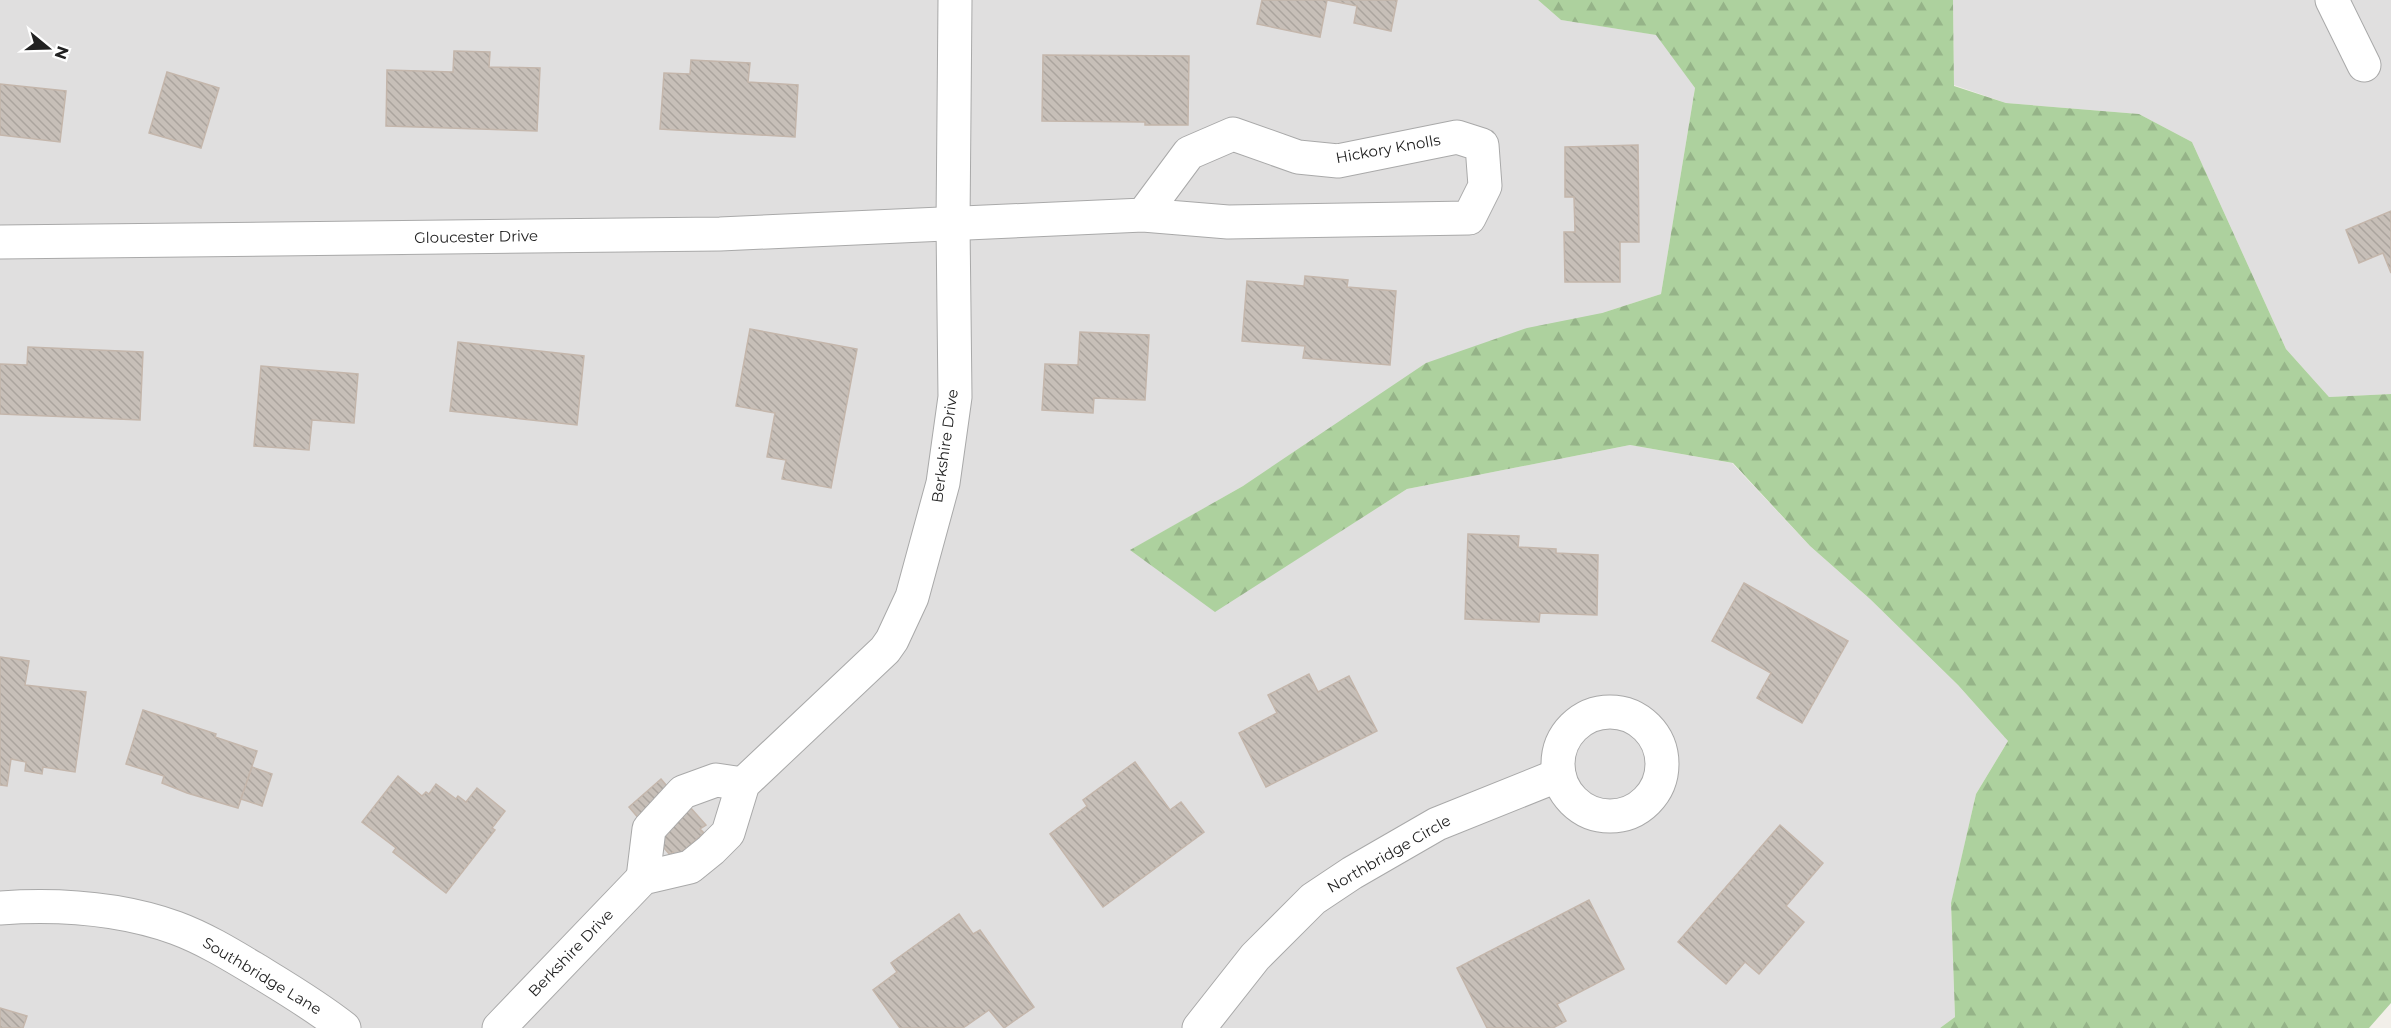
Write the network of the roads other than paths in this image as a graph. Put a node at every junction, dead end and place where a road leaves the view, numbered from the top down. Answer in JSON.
{"nodes":[{"id":1,"x":955,"y":0,"type":"edge"},
{"id":2,"x":2332,"y":0,"type":"edge"},
{"id":3,"x":2364,"y":65,"type":"dead end"},
{"id":4,"x":1143,"y":215,"type":"junction"},
{"id":5,"x":953,"y":224,"type":"junction"},
{"id":6,"x":0,"y":242,"type":"edge"},
{"id":7,"x":1559,"y":775,"type":"dead end"},
{"id":8,"x":743,"y":784,"type":"junction"},
{"id":9,"x":643,"y":878,"type":"junction"},
{"id":10,"x":0,"y":908,"type":"edge"},
{"id":11,"x":344,"y":1028,"type":"edge"},
{"id":12,"x":500,"y":1028,"type":"edge"},
{"id":13,"x":1199,"y":1028,"type":"edge"}],
"edges":[{"from":1,"to":5,"type":"street","name":"Berkshire Drive"},
{"from":2,"to":3,"type":"street"},
{"from":4,"to":4,"type":"street","name":"Hickory Knolls"},
{"from":4,"to":5,"type":"street","name":"Hickory Knolls"},
{"from":5,"to":6,"type":"street","name":"Gloucester Drive"},
{"from":5,"to":8,"type":"street","name":"Berkshire Drive"},
{"from":7,"to":13,"type":"street","name":"Northbridge Circle"},
{"from":8,"to":9,"type":"street","name":"Berkshire Drive"},
{"from":8,"to":9,"type":"street"},
{"from":9,"to":12,"type":"street","name":"Berkshire Drive"},
{"from":10,"to":11,"type":"street","name":"Southbridge Lane"}]}
